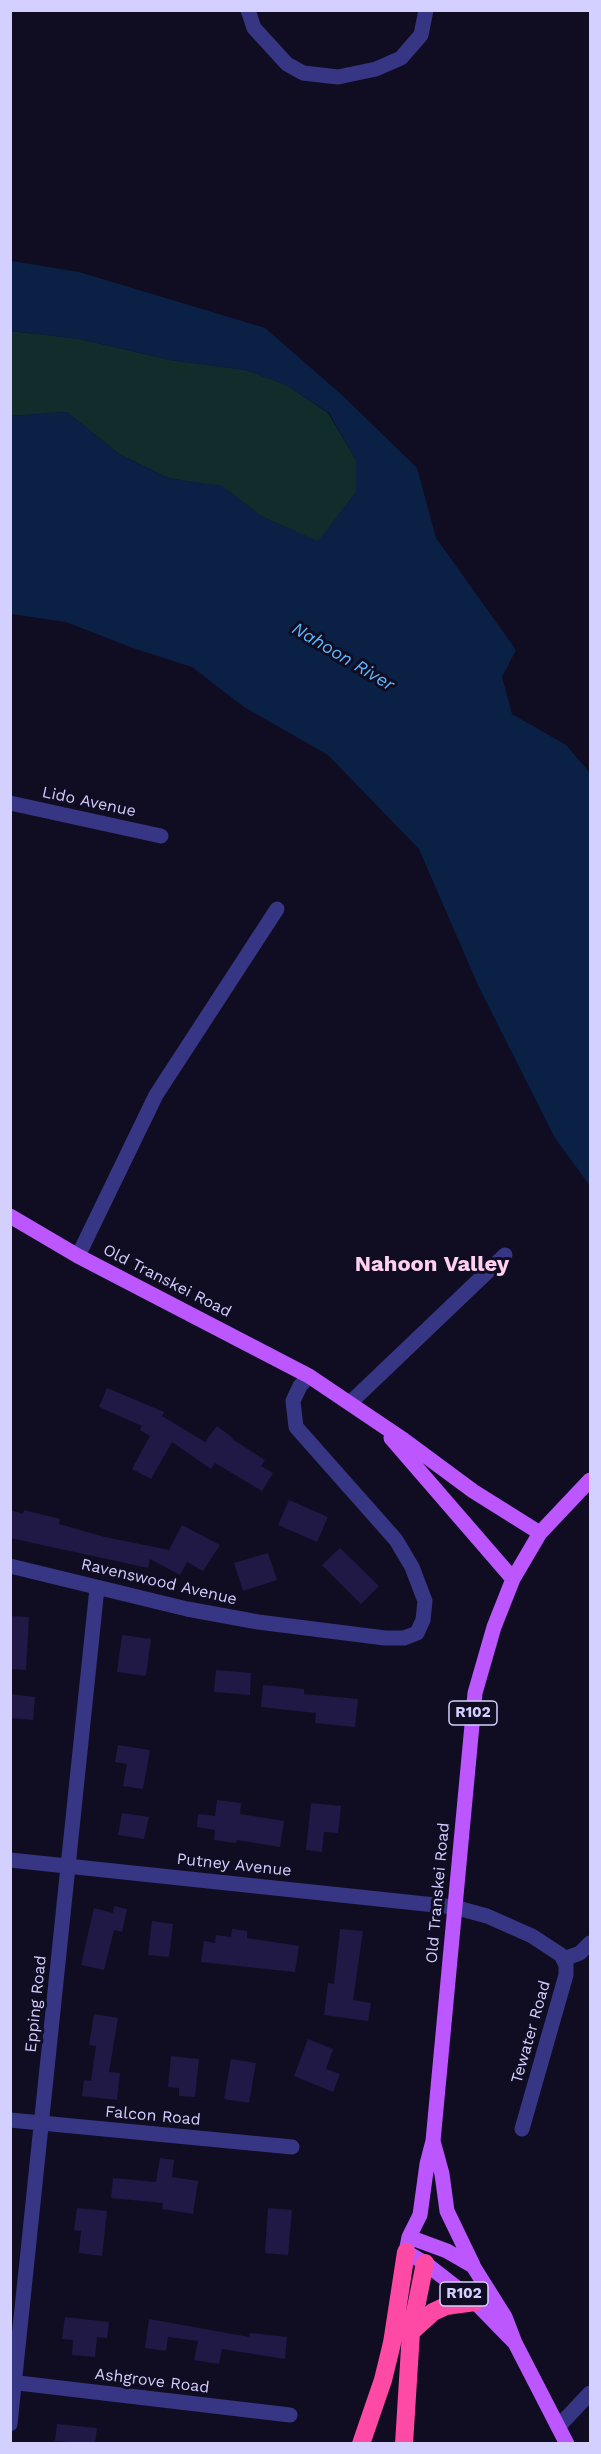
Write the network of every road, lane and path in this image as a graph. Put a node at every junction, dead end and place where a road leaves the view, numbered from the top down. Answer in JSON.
{"nodes":[{"id":1,"x":248,"y":10,"type":"edge"},
{"id":2,"x":426,"y":10,"type":"edge"},
{"id":3,"x":10,"y":803,"type":"edge"},
{"id":4,"x":161,"y":836,"type":"dead end"},
{"id":5,"x":277,"y":909,"type":"dead end"},
{"id":6,"x":10,"y":1216,"type":"edge"},
{"id":7,"x":505,"y":1255,"type":"dead end"},
{"id":8,"x":78,"y":1256,"type":"junction"},
{"id":9,"x":309,"y":1376,"type":"junction"},
{"id":10,"x":351,"y":1402,"type":"junction"},
{"id":11,"x":377,"y":1422,"type":"junction"},
{"id":12,"x":591,"y":1480,"type":"edge"},
{"id":13,"x":540,"y":1533,"type":"junction"},
{"id":14,"x":10,"y":1566,"type":"edge"},
{"id":15,"x":513,"y":1579,"type":"junction"},
{"id":16,"x":97,"y":1587,"type":"junction"},
{"id":17,"x":10,"y":1860,"type":"edge"},
{"id":18,"x":68,"y":1866,"type":"junction"},
{"id":19,"x":454,"y":1907,"type":"junction"},
{"id":20,"x":591,"y":1944,"type":"edge"},
{"id":21,"x":564,"y":1959,"type":"junction"},
{"id":22,"x":10,"y":2120,"type":"edge"},
{"id":23,"x":42,"y":2124,"type":"junction"},
{"id":24,"x":522,"y":2129,"type":"dead end"},
{"id":25,"x":433,"y":2141,"type":"junction"},
{"id":26,"x":291,"y":2147,"type":"dead end"},
{"id":27,"x":420,"y":2215,"type":"junction"},
{"id":28,"x":429,"y":2243,"type":"junction"},
{"id":29,"x":407,"y":2245,"type":"junction"},
{"id":30,"x":425,"y":2263,"type":"junction"},
{"id":31,"x":473,"y":2266,"type":"junction"},
{"id":32,"x":475,"y":2302,"type":"junction"},
{"id":33,"x":411,"y":2332,"type":"junction"},
{"id":34,"x":515,"y":2343,"type":"junction"},
{"id":35,"x":13,"y":2383,"type":"edge"},
{"id":36,"x":591,"y":2393,"type":"edge"},
{"id":37,"x":290,"y":2415,"type":"dead end"},
{"id":38,"x":10,"y":2424,"type":"edge"},
{"id":39,"x":558,"y":2427,"type":"junction"},
{"id":40,"x":361,"y":2444,"type":"edge"},
{"id":41,"x":404,"y":2444,"type":"edge"},
{"id":42,"x":567,"y":2444,"type":"edge"}],
"edges":[{"from":1,"to":2,"type":"street"},
{"from":3,"to":4,"type":"street","name":"Lido Avenue"},
{"from":5,"to":8,"type":"street"},
{"from":6,"to":8,"type":"main road","name":"Old Transkei Road"},
{"from":7,"to":10,"type":"street"},
{"from":8,"to":9,"type":"main road","name":"Old Transkei Road"},
{"from":9,"to":10,"type":"main road","name":"Old Transkei Road"},
{"from":9,"to":16,"type":"street","name":"Ravenswood Avenue"},
{"from":10,"to":11,"type":"main road","name":"Old Transkei Road"},
{"from":11,"to":13,"type":"main road","name":"Old Transkei Road"},
{"from":11,"to":15,"type":"main road","name":"Old Transkei Road"},
{"from":12,"to":13,"type":"main road","number":"R102"},
{"from":13,"to":15,"type":"main road","name":"Old Transkei Road","number":"R102"},
{"from":14,"to":16,"type":"street","name":"Ravenswood Avenue"},
{"from":15,"to":19,"type":"main road","name":"Old Transkei Road","number":"R102"},
{"from":16,"to":18,"type":"street","name":"Epping Road"},
{"from":17,"to":18,"type":"street","name":"Putney Avenue"},
{"from":18,"to":19,"type":"street","name":"Putney Avenue"},
{"from":18,"to":23,"type":"street","name":"Epping Road"},
{"from":19,"to":21,"type":"street"},
{"from":19,"to":25,"type":"main road","name":"Old Transkei Road","number":"R102"},
{"from":20,"to":21,"type":"street"},
{"from":21,"to":24,"type":"street","name":"Tewater Road"},
{"from":22,"to":23,"type":"street","name":"Falcon Road"},
{"from":23,"to":26,"type":"street","name":"Falcon Road"},
{"from":23,"to":35,"type":"street","name":"Epping Road"},
{"from":25,"to":27,"type":"main road","name":"Old Transkei Road","number":"R102"},
{"from":25,"to":31,"type":"main road"},
{"from":27,"to":28,"type":"main road","name":"Old Transkei Road","number":"R102"},
{"from":27,"to":29,"type":"main road","name":"Old Transkei Road","number":"R102"},
{"from":28,"to":29,"type":"main road"},
{"from":28,"to":30,"type":"main road","name":"Old Transkei Road","number":"R102"},
{"from":28,"to":31,"type":"main road"},
{"from":29,"to":30,"type":"main road","number":"R102"},
{"from":29,"to":40,"type":"highway"},
{"from":30,"to":32,"type":"main road","number":"R102"},
{"from":30,"to":33,"type":"highway"},
{"from":31,"to":34,"type":"main road","number":"R102"},
{"from":32,"to":33,"type":"highway"},
{"from":32,"to":34,"type":"main road","number":"R102"},
{"from":33,"to":41,"type":"highway"},
{"from":34,"to":39,"type":"main road","number":"R102"},
{"from":35,"to":37,"type":"street","name":"Ashgrove Road"},
{"from":35,"to":38,"type":"street","name":"Epping Road"},
{"from":36,"to":39,"type":"street"},
{"from":39,"to":42,"type":"main road","number":"R102"}]}
